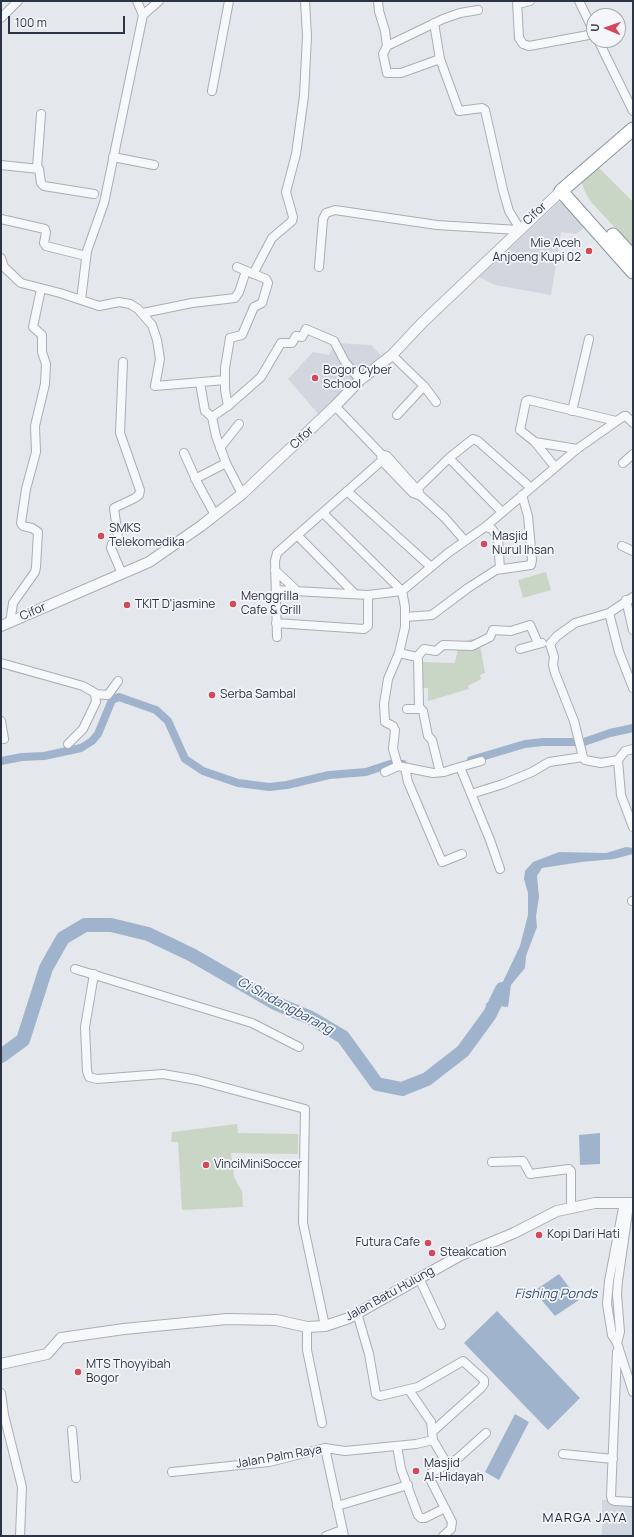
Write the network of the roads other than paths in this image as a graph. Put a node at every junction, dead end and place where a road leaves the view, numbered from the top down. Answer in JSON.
{"nodes":[{"id":1,"x":18,"y":1,"type":"edge"},
{"id":2,"x":137,"y":1,"type":"edge"},
{"id":3,"x":159,"y":1,"type":"edge"},
{"id":4,"x":229,"y":1,"type":"edge"},
{"id":5,"x":305,"y":1,"type":"edge"},
{"id":6,"x":378,"y":1,"type":"edge"},
{"id":7,"x":530,"y":1,"type":"edge"},
{"id":8,"x":579,"y":1,"type":"edge"},
{"id":9,"x":517,"y":2,"type":"edge"},
{"id":10,"x":478,"y":10,"type":"dead end"},
{"id":11,"x":143,"y":15,"type":"junction"},
{"id":12,"x":586,"y":16,"type":"edge"},
{"id":13,"x":1,"y":18,"type":"edge"},
{"id":14,"x":434,"y":23,"type":"junction"},
{"id":15,"x":586,"y":35,"type":"edge"},
{"id":16,"x":387,"y":46,"type":"junction"},
{"id":17,"x":602,"y":48,"type":"edge"},
{"id":18,"x":440,"y":59,"type":"junction"},
{"id":19,"x":212,"y":91,"type":"dead end"},
{"id":20,"x":633,"y":111,"type":"edge"},
{"id":21,"x":41,"y":114,"type":"dead end"},
{"id":22,"x":633,"y":129,"type":"edge"},
{"id":23,"x":113,"y":157,"type":"junction"},
{"id":24,"x":1,"y":165,"type":"edge"},
{"id":25,"x":154,"y":165,"type":"dead end"},
{"id":26,"x":37,"y":168,"type":"junction"},
{"id":27,"x":564,"y":188,"type":"junction"},
{"id":28,"x":94,"y":194,"type":"dead end"},
{"id":29,"x":1,"y":220,"type":"edge"},
{"id":30,"x":519,"y":229,"type":"junction"},
{"id":31,"x":86,"y":256,"type":"junction"},
{"id":32,"x":633,"y":256,"type":"edge"},
{"id":33,"x":1,"y":258,"type":"edge"},
{"id":34,"x":237,"y":267,"type":"dead end"},
{"id":35,"x":319,"y":267,"type":"dead end"},
{"id":36,"x":249,"y":272,"type":"junction"},
{"id":37,"x":633,"y":272,"type":"edge"},
{"id":38,"x":41,"y":289,"type":"junction"},
{"id":39,"x":81,"y":300,"type":"junction"},
{"id":40,"x":143,"y":313,"type":"junction"},
{"id":41,"x":589,"y":339,"type":"dead end"},
{"id":42,"x":392,"y":355,"type":"junction"},
{"id":43,"x":124,"y":362,"type":"dead end"},
{"id":44,"x":225,"y":380,"type":"junction"},
{"id":45,"x":360,"y":380,"type":"junction"},
{"id":46,"x":200,"y":383,"type":"junction"},
{"id":47,"x":424,"y":386,"type":"junction"},
{"id":48,"x":436,"y":402,"type":"dead end"},
{"id":49,"x":228,"y":406,"type":"junction"},
{"id":50,"x":335,"y":406,"type":"junction"},
{"id":51,"x":572,"y":411,"type":"junction"},
{"id":52,"x":397,"y":415,"type":"dead end"},
{"id":53,"x":212,"y":417,"type":"junction"},
{"id":54,"x":616,"y":421,"type":"junction"},
{"id":55,"x":633,"y":423,"type":"edge"},
{"id":56,"x":239,"y":424,"type":"dead end"},
{"id":57,"x":535,"y":442,"type":"junction"},
{"id":58,"x":220,"y":448,"type":"junction"},
{"id":59,"x":576,"y":449,"type":"junction"},
{"id":60,"x":184,"y":453,"type":"dead end"},
{"id":61,"x":633,"y":454,"type":"edge"},
{"id":62,"x":384,"y":457,"type":"junction"},
{"id":63,"x":449,"y":458,"type":"junction"},
{"id":64,"x":226,"y":463,"type":"junction"},
{"id":65,"x":623,"y":463,"type":"dead end"},
{"id":66,"x":556,"y":467,"type":"junction"},
{"id":67,"x":195,"y":479,"type":"junction"},
{"id":68,"x":530,"y":487,"type":"junction"},
{"id":69,"x":347,"y":490,"type":"junction"},
{"id":70,"x":417,"y":493,"type":"junction"},
{"id":71,"x":242,"y":494,"type":"junction"},
{"id":72,"x":522,"y":495,"type":"junction"},
{"id":73,"x":502,"y":512,"type":"junction"},
{"id":74,"x":323,"y":513,"type":"junction"},
{"id":75,"x":215,"y":515,"type":"junction"},
{"id":76,"x":485,"y":527,"type":"junction"},
{"id":77,"x":297,"y":536,"type":"junction"},
{"id":78,"x":465,"y":541,"type":"junction"},
{"id":79,"x":622,"y":546,"type":"dead end"},
{"id":80,"x":633,"y":551,"type":"edge"},
{"id":81,"x":431,"y":567,"type":"junction"},
{"id":82,"x":500,"y":569,"type":"junction"},
{"id":83,"x":275,"y":570,"type":"junction"},
{"id":84,"x":122,"y":574,"type":"junction"},
{"id":85,"x":276,"y":590,"type":"junction"},
{"id":86,"x":297,"y":591,"type":"junction"},
{"id":87,"x":402,"y":591,"type":"junction"},
{"id":88,"x":355,"y":594,"type":"junction"},
{"id":89,"x":368,"y":595,"type":"junction"},
{"id":90,"x":630,"y":598,"type":"edge"},
{"id":91,"x":609,"y":614,"type":"junction"},
{"id":92,"x":405,"y":617,"type":"junction"},
{"id":93,"x":276,"y":622,"type":"junction"},
{"id":94,"x":5,"y":624,"type":"edge"},
{"id":95,"x":633,"y":630,"type":"edge"},
{"id":96,"x":277,"y":637,"type":"dead end"},
{"id":97,"x":538,"y":643,"type":"junction"},
{"id":98,"x":550,"y":644,"type":"junction"},
{"id":99,"x":520,"y":649,"type":"dead end"},
{"id":100,"x":399,"y":653,"type":"junction"},
{"id":101,"x":417,"y":657,"type":"junction"},
{"id":102,"x":1,"y":663,"type":"edge"},
{"id":103,"x":118,"y":681,"type":"dead end"},
{"id":104,"x":633,"y":688,"type":"edge"},
{"id":105,"x":95,"y":694,"type":"junction"},
{"id":106,"x":407,"y":709,"type":"dead end"},
{"id":107,"x":419,"y":709,"type":"junction"},
{"id":108,"x":1,"y":721,"type":"edge"},
{"id":109,"x":4,"y":739,"type":"dead end"},
{"id":110,"x":68,"y":744,"type":"dead end"},
{"id":111,"x":633,"y":749,"type":"edge"},
{"id":112,"x":583,"y":757,"type":"junction"},
{"id":113,"x":618,"y":760,"type":"junction"},
{"id":114,"x":481,"y":761,"type":"dead end"},
{"id":115,"x":401,"y":767,"type":"junction"},
{"id":116,"x":460,"y":767,"type":"junction"},
{"id":117,"x":440,"y":770,"type":"junction"},
{"id":118,"x":385,"y":772,"type":"dead end"},
{"id":119,"x":471,"y":794,"type":"junction"},
{"id":120,"x":633,"y":827,"type":"edge"},
{"id":121,"x":462,"y":854,"type":"dead end"},
{"id":122,"x":500,"y":869,"type":"dead end"},
{"id":123,"x":75,"y":969,"type":"dead end"},
{"id":124,"x":94,"y":974,"type":"junction"},
{"id":125,"x":299,"y":1047,"type":"dead end"},
{"id":126,"x":492,"y":1162,"type":"dead end"},
{"id":127,"x":629,"y":1203,"type":"edge"},
{"id":128,"x":571,"y":1207,"type":"junction"},
{"id":129,"x":419,"y":1278,"type":"junction"},
{"id":130,"x":357,"y":1313,"type":"junction"},
{"id":131,"x":441,"y":1325,"type":"dead end"},
{"id":132,"x":325,"y":1326,"type":"junction"},
{"id":133,"x":307,"y":1327,"type":"junction"},
{"id":134,"x":617,"y":1346,"type":"junction"},
{"id":135,"x":1,"y":1364,"type":"edge"},
{"id":136,"x":409,"y":1390,"type":"junction"},
{"id":137,"x":633,"y":1392,"type":"edge"},
{"id":138,"x":1,"y":1393,"type":"edge"},
{"id":139,"x":322,"y":1423,"type":"dead end"},
{"id":140,"x":72,"y":1430,"type":"dead end"},
{"id":141,"x":486,"y":1433,"type":"dead end"},
{"id":142,"x":433,"y":1436,"type":"junction"},
{"id":143,"x":397,"y":1446,"type":"junction"},
{"id":144,"x":325,"y":1448,"type":"junction"},
{"id":145,"x":563,"y":1454,"type":"dead end"},
{"id":146,"x":613,"y":1459,"type":"junction"},
{"id":147,"x":447,"y":1464,"type":"junction"},
{"id":148,"x":172,"y":1472,"type":"dead end"},
{"id":149,"x":76,"y":1478,"type":"dead end"},
{"id":150,"x":408,"y":1485,"type":"junction"},
{"id":151,"x":633,"y":1502,"type":"edge"},
{"id":152,"x":337,"y":1506,"type":"junction"},
{"id":153,"x":445,"y":1508,"type":"junction"},
{"id":154,"x":343,"y":1533,"type":"edge"},
{"id":155,"x":20,"y":1536,"type":"edge"},
{"id":156,"x":329,"y":1536,"type":"edge"},
{"id":157,"x":443,"y":1536,"type":"edge"}],
"edges":[{"from":1,"to":13,"type":"street"},
{"from":2,"to":11,"type":"street"},
{"from":3,"to":11,"type":"street"},
{"from":4,"to":19,"type":"street"},
{"from":5,"to":36,"type":"street"},
{"from":6,"to":16,"type":"street"},
{"from":7,"to":9,"type":"street"},
{"from":8,"to":12,"type":"street"},
{"from":9,"to":15,"type":"street"},
{"from":10,"to":14,"type":"street"},
{"from":11,"to":23,"type":"street"},
{"from":14,"to":16,"type":"street"},
{"from":14,"to":18,"type":"street"},
{"from":16,"to":18,"type":"street"},
{"from":17,"to":20,"type":"street"},
{"from":18,"to":30,"type":"street"},
{"from":21,"to":26,"type":"street"},
{"from":22,"to":27,"type":"highway"},
{"from":23,"to":25,"type":"street"},
{"from":23,"to":31,"type":"street"},
{"from":24,"to":26,"type":"street"},
{"from":26,"to":28,"type":"street"},
{"from":27,"to":30,"type":"street","name":"Cifor"},
{"from":27,"to":32,"type":"highway"},
{"from":27,"to":37,"type":"highway"},
{"from":29,"to":31,"type":"street"},
{"from":30,"to":35,"type":"street"},
{"from":30,"to":42,"type":"street","name":"Cifor"},
{"from":31,"to":39,"type":"street"},
{"from":33,"to":38,"type":"street"},
{"from":34,"to":36,"type":"street"},
{"from":36,"to":40,"type":"street"},
{"from":36,"to":44,"type":"street"},
{"from":38,"to":39,"type":"street"},
{"from":38,"to":94,"type":"street"},
{"from":39,"to":40,"type":"street"},
{"from":40,"to":46,"type":"street"},
{"from":41,"to":51,"type":"street"},
{"from":42,"to":45,"type":"street","name":"Cifor"},
{"from":42,"to":47,"type":"street"},
{"from":43,"to":84,"type":"street"},
{"from":44,"to":46,"type":"street"},
{"from":44,"to":49,"type":"street"},
{"from":45,"to":49,"type":"street"},
{"from":45,"to":50,"type":"street","name":"Cifor"},
{"from":46,"to":53,"type":"street"},
{"from":47,"to":48,"type":"street"},
{"from":47,"to":52,"type":"street"},
{"from":49,"to":53,"type":"street"},
{"from":50,"to":62,"type":"street"},
{"from":50,"to":71,"type":"street","name":"Cifor"},
{"from":51,"to":54,"type":"street"},
{"from":51,"to":57,"type":"street"},
{"from":53,"to":58,"type":"street"},
{"from":54,"to":55,"type":"street"},
{"from":54,"to":59,"type":"street"},
{"from":56,"to":58,"type":"street"},
{"from":57,"to":59,"type":"street"},
{"from":57,"to":66,"type":"street"},
{"from":58,"to":64,"type":"street"},
{"from":59,"to":66,"type":"street"},
{"from":60,"to":67,"type":"street"},
{"from":61,"to":65,"type":"street"},
{"from":62,"to":69,"type":"street"},
{"from":62,"to":70,"type":"street"},
{"from":63,"to":68,"type":"street"},
{"from":63,"to":70,"type":"street"},
{"from":63,"to":73,"type":"street"},
{"from":64,"to":67,"type":"street"},
{"from":64,"to":71,"type":"street"},
{"from":66,"to":68,"type":"street"},
{"from":67,"to":75,"type":"street"},
{"from":68,"to":72,"type":"street"},
{"from":69,"to":74,"type":"street"},
{"from":69,"to":81,"type":"street"},
{"from":70,"to":78,"type":"street"},
{"from":71,"to":75,"type":"street","name":"Cifor"},
{"from":72,"to":73,"type":"street"},
{"from":72,"to":82,"type":"street"},
{"from":73,"to":76,"type":"street"},
{"from":74,"to":77,"type":"street"},
{"from":74,"to":87,"type":"street"},
{"from":75,"to":84,"type":"street","name":"Cifor"},
{"from":76,"to":78,"type":"street"},
{"from":76,"to":82,"type":"street"},
{"from":77,"to":83,"type":"street"},
{"from":77,"to":88,"type":"street"},
{"from":78,"to":81,"type":"street"},
{"from":79,"to":80,"type":"street"},
{"from":81,"to":87,"type":"street"},
{"from":82,"to":92,"type":"street"},
{"from":83,"to":85,"type":"street"},
{"from":83,"to":86,"type":"street"},
{"from":84,"to":94,"type":"street","name":"Cifor"},
{"from":85,"to":86,"type":"street"},
{"from":85,"to":93,"type":"street"},
{"from":86,"to":88,"type":"street"},
{"from":87,"to":89,"type":"street"},
{"from":87,"to":92,"type":"street"},
{"from":88,"to":89,"type":"street"},
{"from":89,"to":93,"type":"street"},
{"from":90,"to":91,"type":"street"},
{"from":90,"to":95,"type":"street"},
{"from":91,"to":98,"type":"street"},
{"from":91,"to":104,"type":"street"},
{"from":92,"to":100,"type":"street"},
{"from":93,"to":96,"type":"street"},
{"from":97,"to":98,"type":"street"},
{"from":97,"to":99,"type":"street"},
{"from":97,"to":101,"type":"street"},
{"from":98,"to":112,"type":"street"},
{"from":100,"to":101,"type":"street"},
{"from":100,"to":115,"type":"street"},
{"from":101,"to":107,"type":"street"},
{"from":102,"to":105,"type":"street"},
{"from":103,"to":105,"type":"street"},
{"from":105,"to":110,"type":"street"},
{"from":106,"to":107,"type":"street"},
{"from":107,"to":117,"type":"street"},
{"from":108,"to":109,"type":"street"},
{"from":111,"to":113,"type":"street"},
{"from":112,"to":113,"type":"street"},
{"from":112,"to":119,"type":"street"},
{"from":113,"to":120,"type":"street"},
{"from":114,"to":116,"type":"street"},
{"from":115,"to":117,"type":"street"},
{"from":115,"to":118,"type":"street"},
{"from":115,"to":121,"type":"street"},
{"from":116,"to":117,"type":"street"},
{"from":116,"to":119,"type":"street"},
{"from":119,"to":122,"type":"street"},
{"from":123,"to":124,"type":"street"},
{"from":124,"to":125,"type":"street"},
{"from":124,"to":132,"type":"street"},
{"from":126,"to":128,"type":"street"},
{"from":127,"to":128,"type":"street","name":"Jalan Batu Hulung"},
{"from":127,"to":134,"type":"street"},
{"from":128,"to":129,"type":"street","name":"Jalan Batu Hulung"},
{"from":129,"to":130,"type":"street","name":"Jalan Batu Hulung"},
{"from":129,"to":131,"type":"street"},
{"from":130,"to":132,"type":"street","name":"Jalan Batu Hulung"},
{"from":130,"to":136,"type":"street","name":"Jalan Palm Raya"},
{"from":132,"to":133,"type":"street","name":"Jalan Batu Hulung"},
{"from":133,"to":135,"type":"street","name":"Jalan Batu Hulung"},
{"from":133,"to":139,"type":"street"},
{"from":134,"to":137,"type":"street"},
{"from":134,"to":146,"type":"street"},
{"from":136,"to":142,"type":"street"},
{"from":136,"to":142,"type":"street","name":"Jalan Palm Raya"},
{"from":138,"to":155,"type":"street"},
{"from":140,"to":149,"type":"street"},
{"from":141,"to":147,"type":"street"},
{"from":142,"to":143,"type":"street","name":"Jalan Palm Raya"},
{"from":142,"to":147,"type":"street"},
{"from":143,"to":144,"type":"street","name":"Jalan Palm Raya"},
{"from":143,"to":150,"type":"street"},
{"from":144,"to":148,"type":"street","name":"Jalan Palm Raya"},
{"from":144,"to":152,"type":"street"},
{"from":145,"to":146,"type":"street"},
{"from":146,"to":151,"type":"street"},
{"from":147,"to":153,"type":"street"},
{"from":150,"to":152,"type":"street"},
{"from":150,"to":153,"type":"street"},
{"from":152,"to":154,"type":"street"},
{"from":153,"to":157,"type":"street"},
{"from":154,"to":156,"type":"street"}]}
